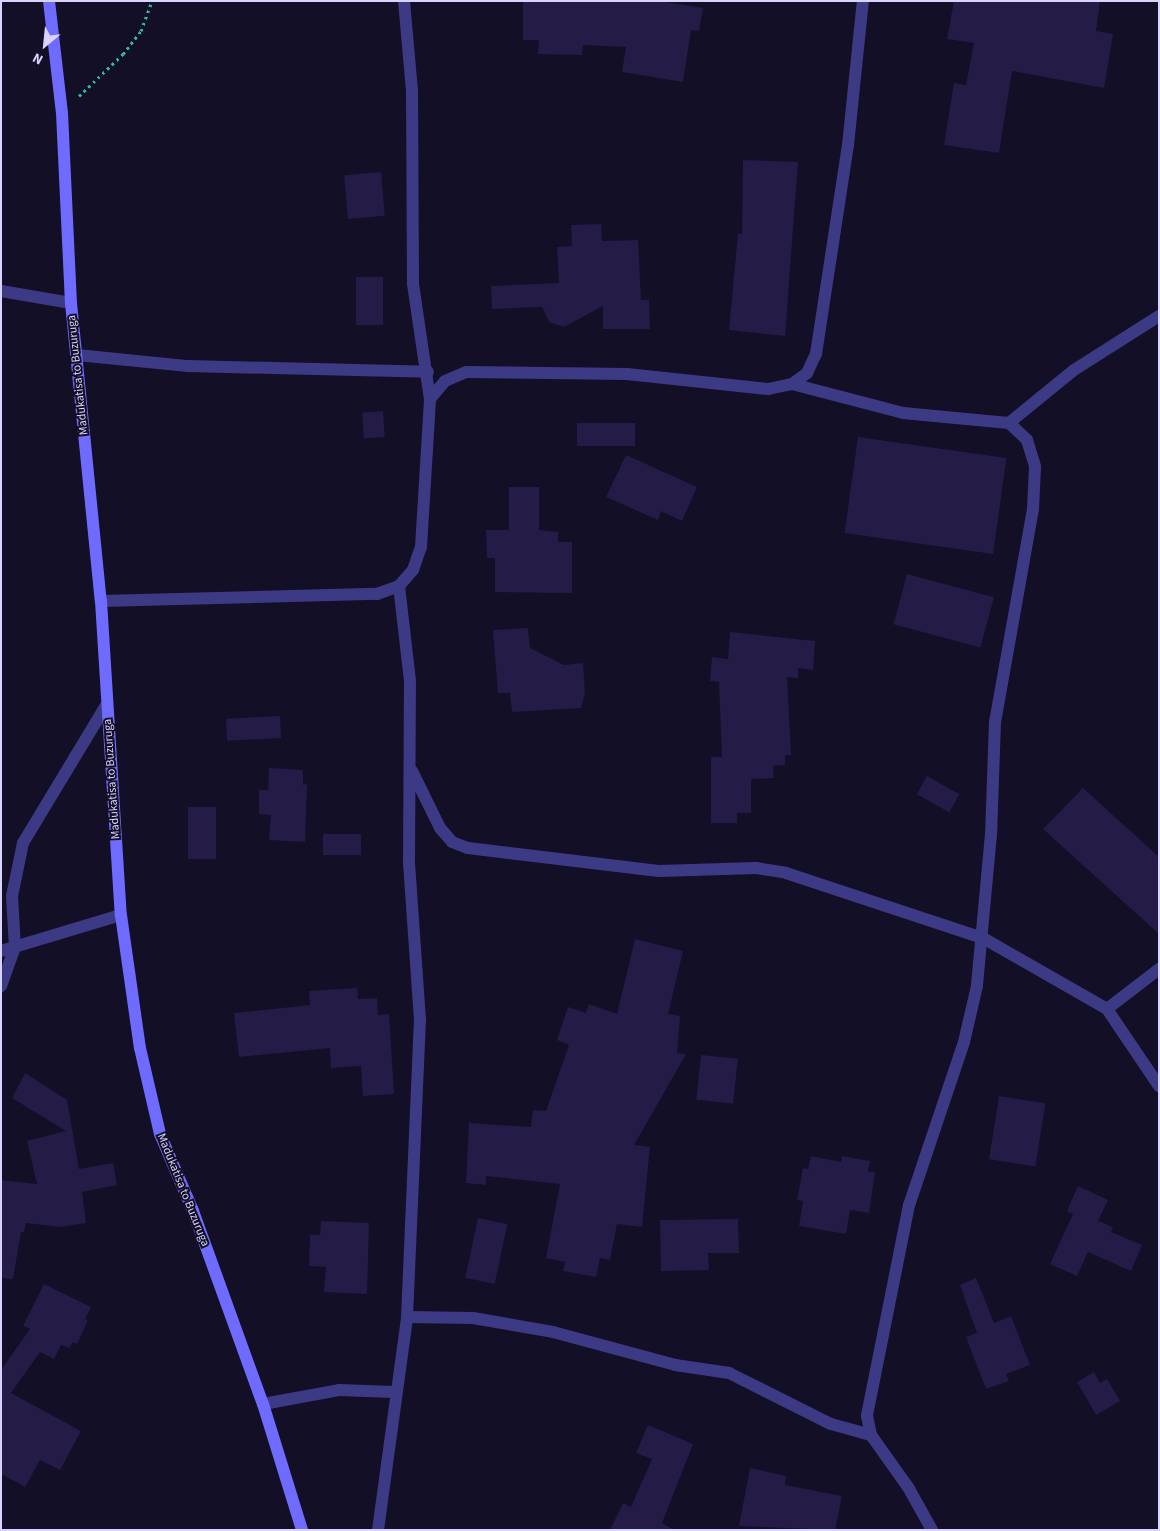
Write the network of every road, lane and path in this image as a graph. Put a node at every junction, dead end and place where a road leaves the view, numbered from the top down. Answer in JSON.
{"nodes":[{"id":1,"x":49,"y":1,"type":"edge"},
{"id":2,"x":152,"y":1,"type":"edge"},
{"id":3,"x":404,"y":1,"type":"edge"},
{"id":4,"x":863,"y":1,"type":"edge"},
{"id":5,"x":62,"y":113,"type":"junction"},
{"id":6,"x":1,"y":291,"type":"edge"},
{"id":7,"x":71,"y":303,"type":"junction"},
{"id":8,"x":1159,"y":316,"type":"edge"},
{"id":9,"x":76,"y":355,"type":"junction"},
{"id":10,"x":428,"y":372,"type":"junction"},
{"id":11,"x":792,"y":384,"type":"junction"},
{"id":12,"x":430,"y":399,"type":"junction"},
{"id":13,"x":1009,"y":423,"type":"junction"},
{"id":14,"x":399,"y":586,"type":"junction"},
{"id":15,"x":100,"y":601,"type":"junction"},
{"id":16,"x":107,"y":704,"type":"junction"},
{"id":17,"x":411,"y":769,"type":"junction"},
{"id":18,"x":121,"y":915,"type":"junction"},
{"id":19,"x":982,"y":938,"type":"junction"},
{"id":20,"x":15,"y":947,"type":"junction"},
{"id":21,"x":1,"y":951,"type":"edge"},
{"id":22,"x":1159,"y":970,"type":"edge"},
{"id":23,"x":1,"y":986,"type":"edge"},
{"id":24,"x":1107,"y":1009,"type":"junction"},
{"id":25,"x":1159,"y":1086,"type":"edge"},
{"id":26,"x":407,"y":1317,"type":"junction"},
{"id":27,"x":394,"y":1392,"type":"junction"},
{"id":28,"x":263,"y":1404,"type":"junction"},
{"id":29,"x":871,"y":1435,"type":"junction"},
{"id":30,"x":302,"y":1530,"type":"edge"},
{"id":31,"x":378,"y":1530,"type":"edge"},
{"id":32,"x":932,"y":1530,"type":"edge"}],
"edges":[{"from":1,"to":5,"type":"main road","name":"Madukatisa to Buzuruga"},
{"from":2,"to":5,"type":"path"},
{"from":3,"to":10,"type":"street"},
{"from":4,"to":11,"type":"street"},
{"from":5,"to":7,"type":"main road","name":"Madukatisa to Buzuruga"},
{"from":6,"to":7,"type":"street"},
{"from":7,"to":9,"type":"main road","name":"Madukatisa to Buzuruga"},
{"from":8,"to":13,"type":"street"},
{"from":9,"to":10,"type":"street"},
{"from":9,"to":15,"type":"main road","name":"Madukatisa to Buzuruga"},
{"from":10,"to":12,"type":"street"},
{"from":11,"to":12,"type":"street"},
{"from":11,"to":13,"type":"street"},
{"from":12,"to":14,"type":"street"},
{"from":13,"to":19,"type":"street"},
{"from":14,"to":15,"type":"street"},
{"from":14,"to":17,"type":"street"},
{"from":15,"to":16,"type":"main road","name":"Madukatisa to Buzuruga"},
{"from":16,"to":18,"type":"main road","name":"Madukatisa to Buzuruga"},
{"from":16,"to":20,"type":"street"},
{"from":17,"to":19,"type":"street"},
{"from":17,"to":26,"type":"street"},
{"from":18,"to":20,"type":"street"},
{"from":18,"to":28,"type":"main road","name":"Madukatisa to Buzuruga"},
{"from":19,"to":24,"type":"street"},
{"from":19,"to":29,"type":"street"},
{"from":20,"to":21,"type":"street"},
{"from":20,"to":23,"type":"street"},
{"from":22,"to":24,"type":"street"},
{"from":24,"to":25,"type":"street"},
{"from":26,"to":27,"type":"street"},
{"from":26,"to":29,"type":"street"},
{"from":27,"to":28,"type":"street"},
{"from":27,"to":31,"type":"street"},
{"from":28,"to":30,"type":"main road","name":"Madukatisa to Buzuruga"},
{"from":29,"to":32,"type":"street"}]}
